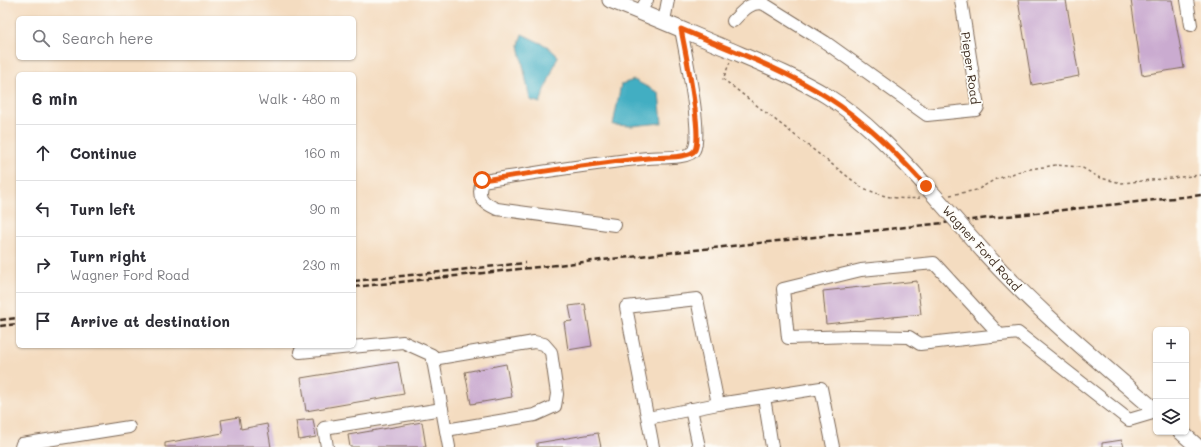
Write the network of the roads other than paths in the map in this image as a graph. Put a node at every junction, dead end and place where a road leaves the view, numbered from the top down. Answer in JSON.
{"nodes":[{"id":1,"x":610,"y":0,"type":"edge"},
{"id":2,"x":668,"y":0,"type":"edge"},
{"id":3,"x":961,"y":0,"type":"edge"},
{"id":4,"x":1187,"y":0,"type":"edge"},
{"id":5,"x":644,"y":6,"type":"edge"},
{"id":6,"x":664,"y":21,"type":"junction"},
{"id":7,"x":733,"y":21,"type":"dead end"},
{"id":8,"x":1191,"y":25,"type":"dead end"},
{"id":9,"x":681,"y":29,"type":"junction"},
{"id":10,"x":615,"y":226,"type":"dead end"},
{"id":11,"x":1000,"y":335,"type":"junction"},
{"id":12,"x":356,"y":347,"type":"edge"},
{"id":13,"x":341,"y":348,"type":"edge"},
{"id":14,"x":300,"y":352,"type":"dead end"},
{"id":15,"x":433,"y":357,"type":"junction"},
{"id":16,"x":764,"y":397,"type":"junction"},
{"id":17,"x":718,"y":404,"type":"junction"},
{"id":18,"x":1153,"y":408,"type":"edge"},
{"id":19,"x":442,"y":409,"type":"junction"},
{"id":20,"x":691,"y":409,"type":"junction"},
{"id":21,"x":1153,"y":412,"type":"edge"},
{"id":22,"x":648,"y":418,"type":"junction"},
{"id":23,"x":129,"y":428,"type":"dead end"},
{"id":24,"x":446,"y":430,"type":"junction"},
{"id":25,"x":1184,"y":435,"type":"edge"},
{"id":26,"x":22,"y":447,"type":"edge"},
{"id":27,"x":326,"y":447,"type":"edge"},
{"id":28,"x":449,"y":447,"type":"edge"},
{"id":29,"x":653,"y":447,"type":"edge"},
{"id":30,"x":699,"y":447,"type":"edge"},
{"id":31,"x":772,"y":447,"type":"edge"},
{"id":32,"x":833,"y":447,"type":"edge"},
{"id":33,"x":1198,"y":447,"type":"edge"}],
"edges":[{"from":1,"to":5,"type":"main road","name":"Wagner Ford Road"},
{"from":2,"to":6,"type":"street"},
{"from":3,"to":7,"type":"street","name":"Pieper Road"},
{"from":4,"to":8,"type":"street"},
{"from":5,"to":6,"type":"main road","name":"Wagner Ford Road"},
{"from":6,"to":9,"type":"main road","name":"Wagner Ford Road"},
{"from":9,"to":10,"type":"street"},
{"from":9,"to":18,"type":"main road","name":"Wagner Ford Road","bridge":true},
{"from":11,"to":11,"type":"street"},
{"from":11,"to":21,"type":"street"},
{"from":12,"to":15,"type":"street"},
{"from":13,"to":14,"type":"street"},
{"from":15,"to":19,"type":"street"},
{"from":15,"to":24,"type":"street"},
{"from":16,"to":17,"type":"street"},
{"from":16,"to":31,"type":"street"},
{"from":16,"to":32,"type":"street"},
{"from":17,"to":20,"type":"street"},
{"from":17,"to":22,"type":"street"},
{"from":19,"to":24,"type":"street"},
{"from":19,"to":27,"type":"street"},
{"from":20,"to":22,"type":"street"},
{"from":20,"to":30,"type":"street"},
{"from":22,"to":29,"type":"street"},
{"from":23,"to":26,"type":"street"},
{"from":24,"to":28,"type":"street"},
{"from":25,"to":33,"type":"main road"}]}
